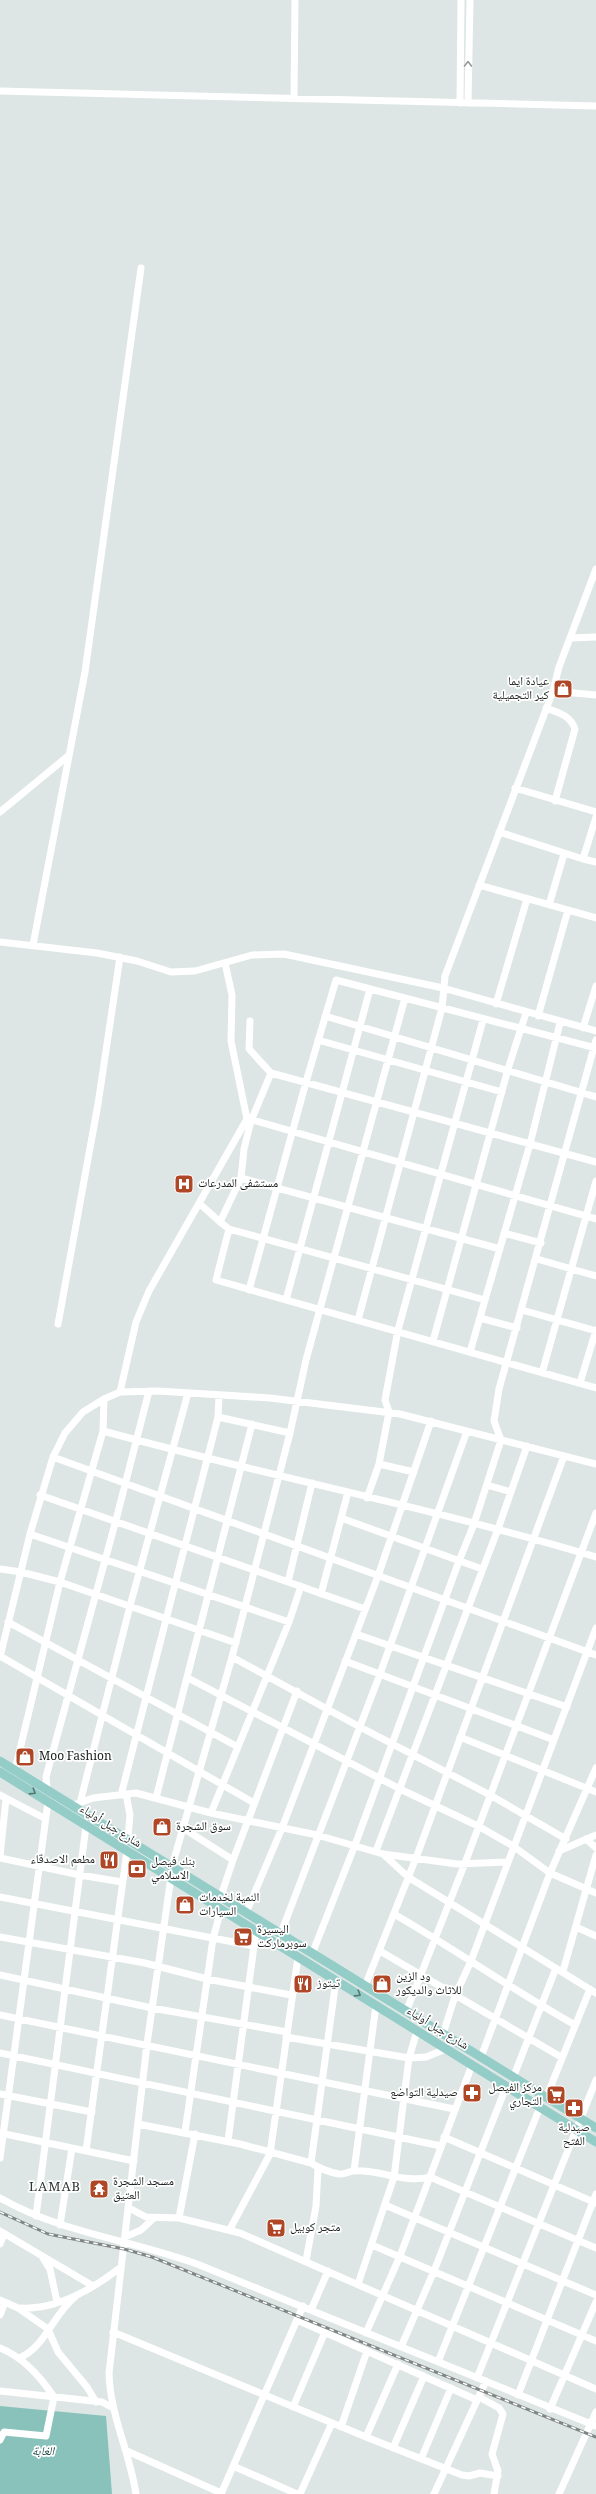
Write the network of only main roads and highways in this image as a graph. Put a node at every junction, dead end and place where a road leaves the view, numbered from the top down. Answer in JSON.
{"nodes":[{"id":1,"x":0,"y":1761,"type":"edge"},
{"id":2,"x":0,"y":1772,"type":"edge"},
{"id":3,"x":596,"y":2128,"type":"edge"},
{"id":4,"x":596,"y":2142,"type":"edge"}],
"edges":[{"from":1,"to":3,"type":"main road","name":"شارع جبل أولياء"},
{"from":2,"to":4,"type":"main road","name":"شارع جبل أولياء","one_way":true}]}
